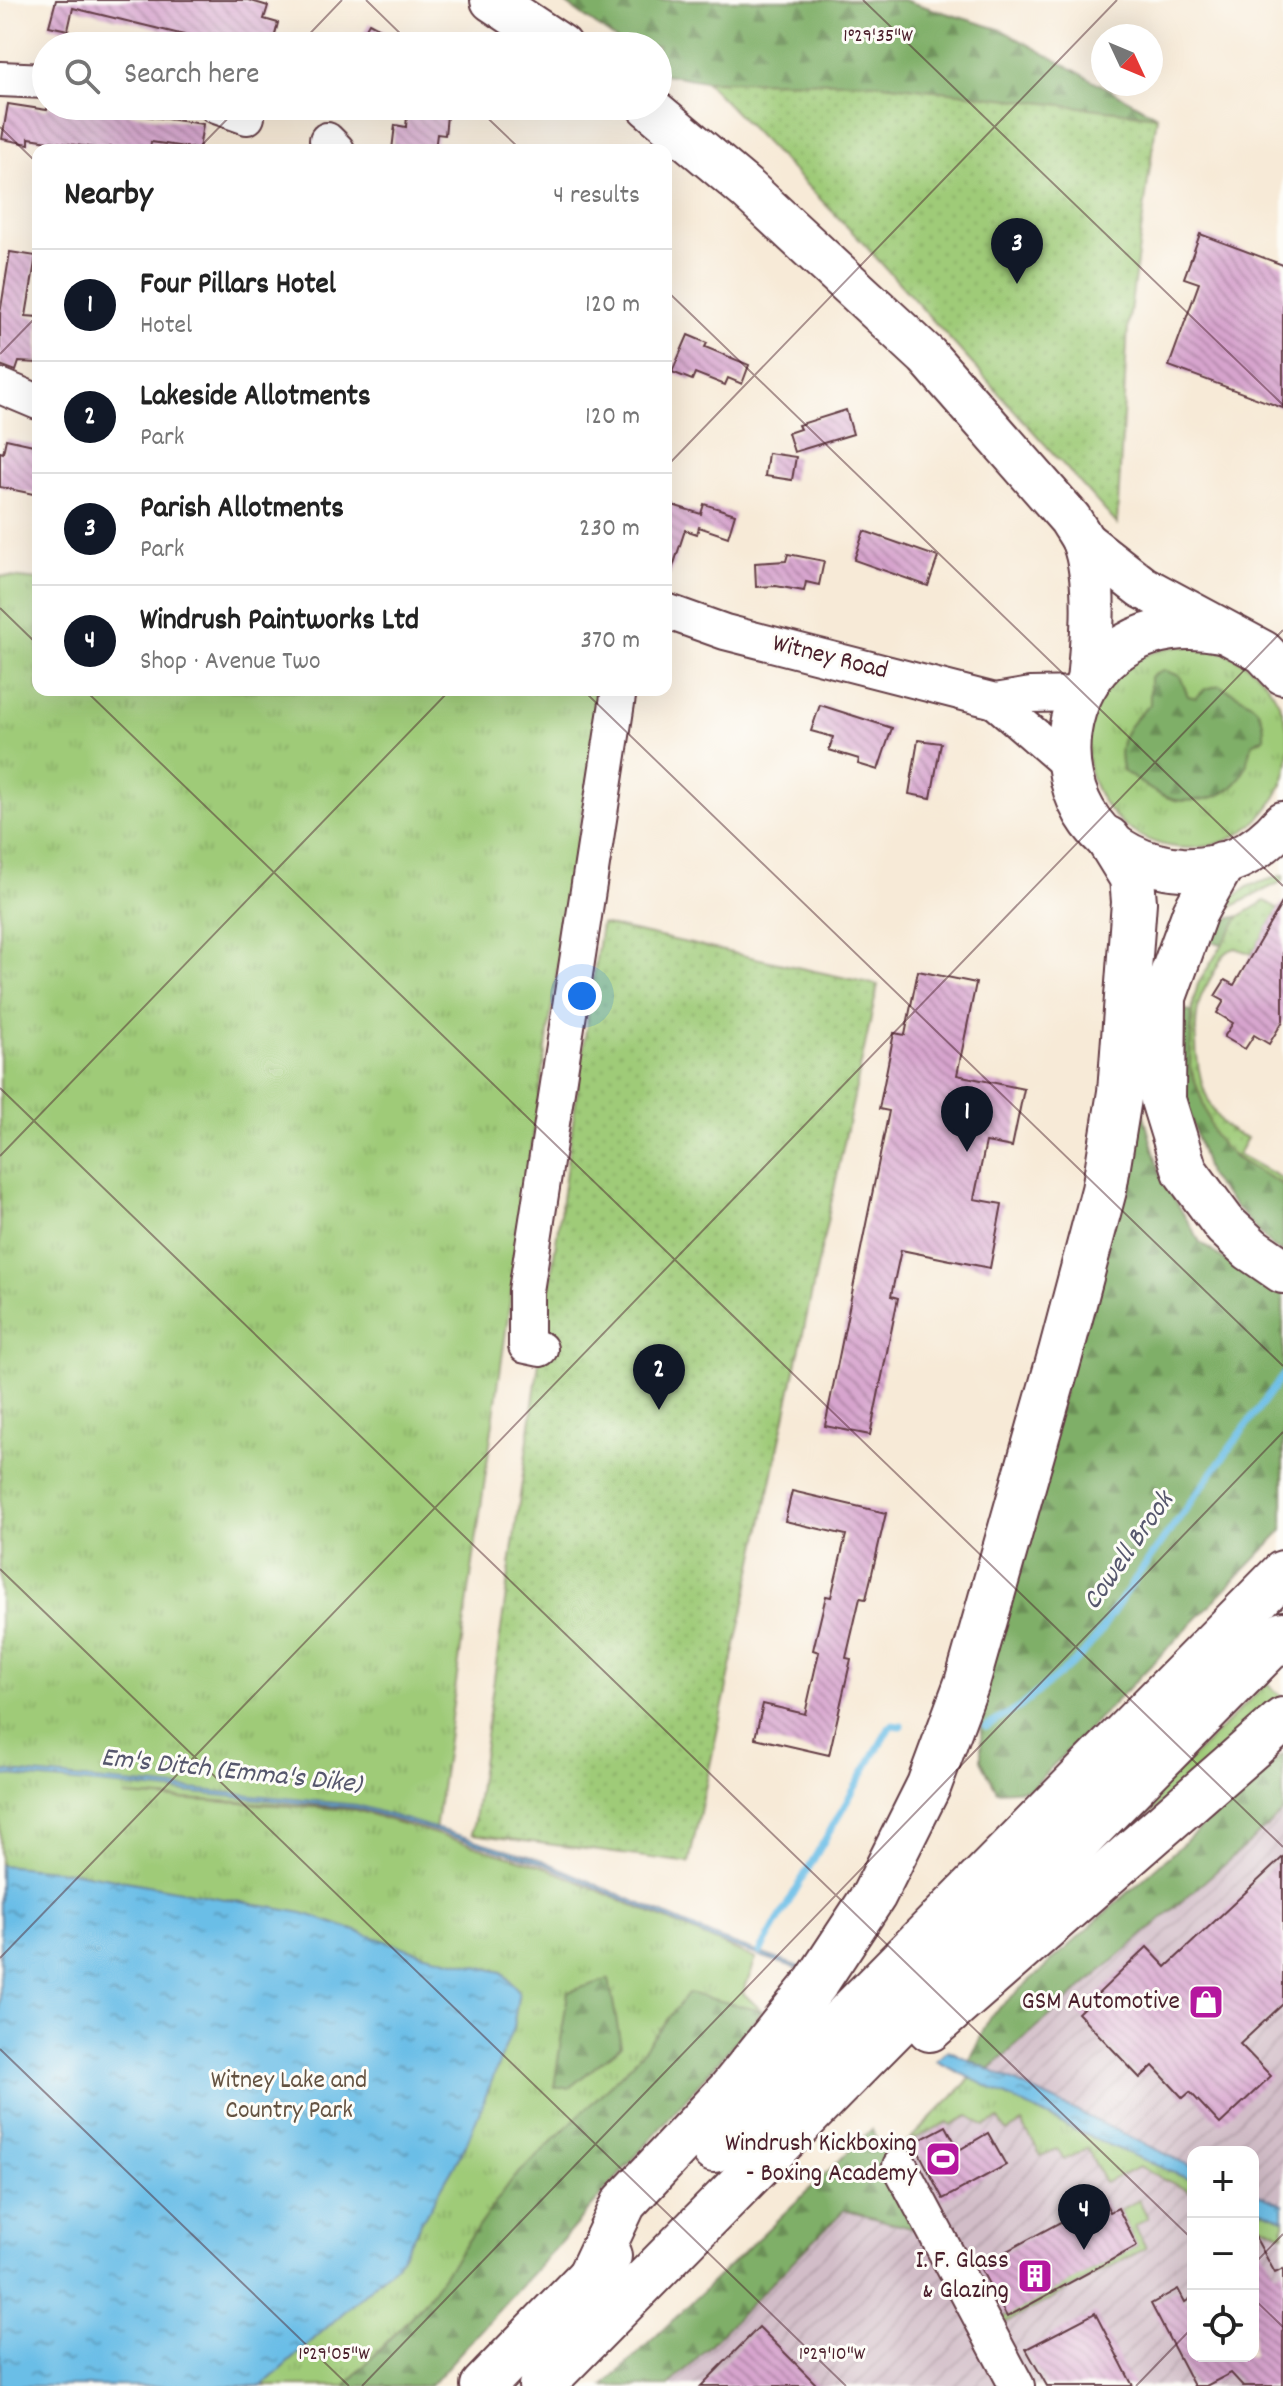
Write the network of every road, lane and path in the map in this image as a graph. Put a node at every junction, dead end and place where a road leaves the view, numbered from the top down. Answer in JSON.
{"nodes":[{"id":1,"x":492,"y":0,"type":"edge"},
{"id":2,"x":540,"y":32,"type":"edge"},
{"id":3,"x":0,"y":79,"type":"edge"},
{"id":4,"x":32,"y":80,"type":"edge"},
{"id":5,"x":665,"y":120,"type":"edge"},
{"id":6,"x":0,"y":386,"type":"edge"},
{"id":7,"x":32,"y":399,"type":"edge"},
{"id":8,"x":1083,"y":541,"type":"junction"},
{"id":9,"x":672,"y":613,"type":"edge"},
{"id":10,"x":1222,"y":631,"type":"junction"},
{"id":11,"x":1276,"y":661,"type":"edge"},
{"id":12,"x":1084,"y":687,"type":"junction"},
{"id":13,"x":618,"y":696,"type":"edge"},
{"id":14,"x":995,"y":701,"type":"junction"},
{"id":15,"x":1068,"y":764,"type":"junction"},
{"id":16,"x":1283,"y":823,"type":"edge"},
{"id":17,"x":1108,"y":839,"type":"junction"},
{"id":18,"x":1283,"y":861,"type":"edge"},
{"id":19,"x":1229,"y":862,"type":"junction"},
{"id":20,"x":1283,"y":1271,"type":"edge"},
{"id":21,"x":540,"y":1349,"type":"dead end"},
{"id":22,"x":1283,"y":1573,"type":"edge"},
{"id":23,"x":1283,"y":1634,"type":"edge"},
{"id":24,"x":1283,"y":1720,"type":"edge"},
{"id":25,"x":813,"y":2109,"type":"junction"},
{"id":26,"x":900,"y":2166,"type":"dead end"},
{"id":27,"x":590,"y":2275,"type":"junction"},
{"id":28,"x":483,"y":2386,"type":"edge"},
{"id":29,"x":541,"y":2386,"type":"edge"},
{"id":30,"x":1017,"y":2386,"type":"edge"}],
"edges":[{"from":1,"to":2,"type":"main road"},
{"from":3,"to":4,"type":"street"},
{"from":5,"to":8,"type":"main road"},
{"from":6,"to":7,"type":"street"},
{"from":8,"to":10,"type":"main road"},
{"from":8,"to":12,"type":"main road"},
{"from":9,"to":14,"type":"street","name":"Witney Road"},
{"from":10,"to":11,"type":"main road"},
{"from":10,"to":12,"type":"main road"},
{"from":12,"to":14,"type":"street","name":"Witney Road"},
{"from":12,"to":15,"type":"main road"},
{"from":13,"to":21,"type":"street"},
{"from":14,"to":15,"type":"street","name":"Witney Road"},
{"from":15,"to":17,"type":"main road"},
{"from":16,"to":19,"type":"main road"},
{"from":17,"to":19,"type":"main road"},
{"from":17,"to":27,"type":"highway"},
{"from":18,"to":19,"type":"main road"},
{"from":19,"to":20,"type":"highway"},
{"from":22,"to":27,"type":"highway"},
{"from":23,"to":25,"type":"highway"},
{"from":24,"to":25,"type":"highway"},
{"from":25,"to":29,"type":"highway"},
{"from":26,"to":30,"type":"street"},
{"from":27,"to":28,"type":"highway"}]}
